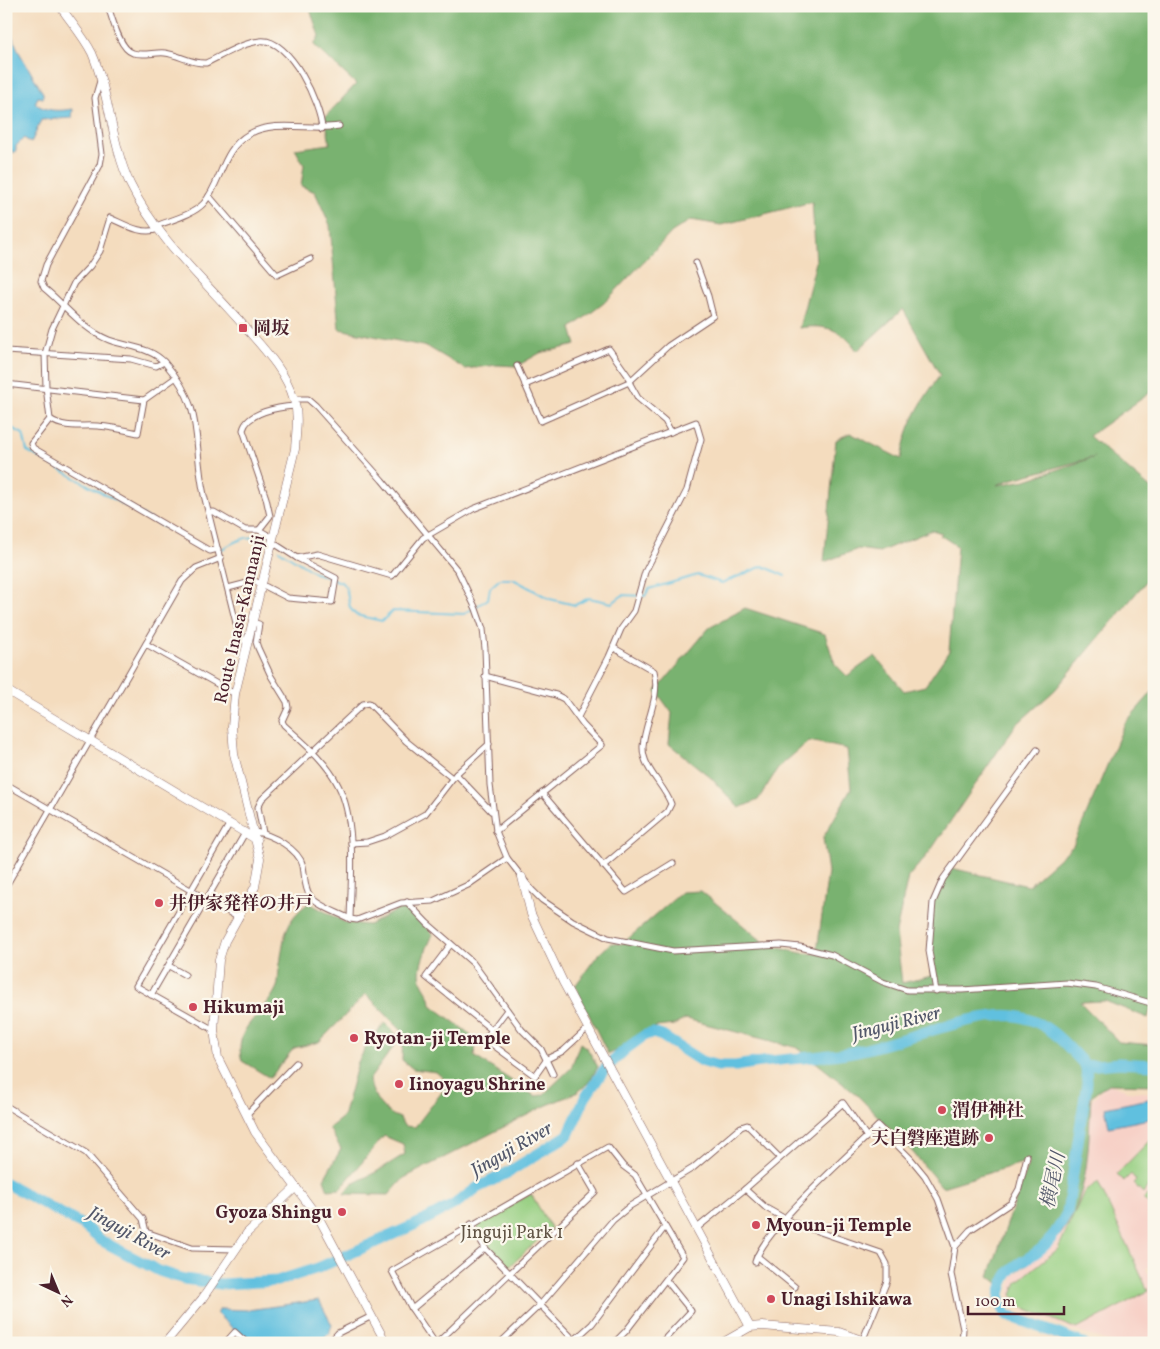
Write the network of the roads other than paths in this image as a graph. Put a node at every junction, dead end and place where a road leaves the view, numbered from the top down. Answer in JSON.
{"nodes":[{"id":1,"x":60,"y":6,"type":"edge"},
{"id":2,"x":108,"y":6,"type":"edge"},
{"id":3,"x":101,"y":80,"type":"junction"},
{"id":4,"x":339,"y":126,"type":"dead end"},
{"id":5,"x":322,"y":129,"type":"junction"},
{"id":6,"x":209,"y":196,"type":"junction"},
{"id":7,"x":157,"y":228,"type":"junction"},
{"id":8,"x":311,"y":259,"type":"dead end"},
{"id":9,"x":696,"y":262,"type":"dead end"},
{"id":10,"x":63,"y":305,"type":"junction"},
{"id":11,"x":6,"y":352,"type":"edge"},
{"id":12,"x":45,"y":354,"type":"junction"},
{"id":13,"x":164,"y":362,"type":"junction"},
{"id":14,"x":517,"y":366,"type":"dead end"},
{"id":15,"x":175,"y":378,"type":"junction"},
{"id":16,"x":630,"y":381,"type":"junction"},
{"id":17,"x":6,"y":384,"type":"edge"},
{"id":18,"x":525,"y":385,"type":"junction"},
{"id":19,"x":46,"y":387,"type":"junction"},
{"id":20,"x":144,"y":400,"type":"junction"},
{"id":21,"x":295,"y":403,"type":"junction"},
{"id":22,"x":50,"y":419,"type":"junction"},
{"id":23,"x":671,"y":432,"type":"junction"},
{"id":24,"x":209,"y":512,"type":"junction"},
{"id":25,"x":259,"y":530,"type":"junction"},
{"id":26,"x":428,"y":536,"type":"junction"},
{"id":27,"x":273,"y":540,"type":"junction"},
{"id":28,"x":218,"y":548,"type":"junction"},
{"id":29,"x":221,"y":558,"type":"junction"},
{"id":30,"x":297,"y":558,"type":"junction"},
{"id":31,"x":262,"y":583,"type":"junction"},
{"id":32,"x":228,"y":588,"type":"junction"},
{"id":33,"x":252,"y":622,"type":"junction"},
{"id":34,"x":146,"y":644,"type":"junction"},
{"id":35,"x":247,"y":645,"type":"junction"},
{"id":36,"x":614,"y":648,"type":"junction"},
{"id":37,"x":484,"y":676,"type":"junction"},
{"id":38,"x":6,"y":690,"type":"edge"},
{"id":39,"x":235,"y":694,"type":"junction"},
{"id":40,"x":578,"y":717,"type":"junction"},
{"id":41,"x":91,"y":740,"type":"junction"},
{"id":42,"x":489,"y":744,"type":"junction"},
{"id":43,"x":312,"y":750,"type":"junction"},
{"id":44,"x":1037,"y":750,"type":"dead end"},
{"id":45,"x":454,"y":776,"type":"junction"},
{"id":46,"x":6,"y":784,"type":"edge"},
{"id":47,"x":542,"y":794,"type":"junction"},
{"id":48,"x":51,"y":809,"type":"junction"},
{"id":49,"x":492,"y":812,"type":"junction"},
{"id":50,"x":230,"y":823,"type":"junction"},
{"id":51,"x":496,"y":831,"type":"junction"},
{"id":52,"x":245,"y":832,"type":"junction"},
{"id":53,"x":258,"y":835,"type":"junction"},
{"id":54,"x":350,"y":844,"type":"junction"},
{"id":55,"x":507,"y":858,"type":"junction"},
{"id":56,"x":673,"y":863,"type":"dead end"},
{"id":57,"x":603,"y":866,"type":"junction"},
{"id":58,"x":522,"y":877,"type":"junction"},
{"id":59,"x":6,"y":886,"type":"edge"},
{"id":60,"x":192,"y":889,"type":"junction"},
{"id":61,"x":208,"y":899,"type":"junction"},
{"id":62,"x":407,"y":902,"type":"junction"},
{"id":63,"x":239,"y":918,"type":"junction"},
{"id":64,"x":350,"y":919,"type":"junction"},
{"id":65,"x":450,"y":944,"type":"junction"},
{"id":66,"x":168,"y":966,"type":"junction"},
{"id":67,"x":185,"y":975,"type":"dead end"},
{"id":68,"x":936,"y":991,"type":"junction"},
{"id":69,"x":151,"y":995,"type":"junction"},
{"id":70,"x":1154,"y":1004,"type":"edge"},
{"id":71,"x":507,"y":1010,"type":"junction"},
{"id":72,"x":588,"y":1028,"type":"junction"},
{"id":73,"x":214,"y":1030,"type":"junction"},
{"id":74,"x":492,"y":1030,"type":"junction"},
{"id":75,"x":547,"y":1060,"type":"junction"},
{"id":76,"x":296,"y":1063,"type":"dead end"},
{"id":77,"x":553,"y":1074,"type":"dead end"},
{"id":78,"x":6,"y":1106,"type":"edge"},
{"id":79,"x":245,"y":1115,"type":"junction"},
{"id":80,"x":867,"y":1137,"type":"junction"},
{"id":81,"x":1027,"y":1156,"type":"dead end"},
{"id":82,"x":780,"y":1158,"type":"junction"},
{"id":83,"x":578,"y":1163,"type":"junction"},
{"id":84,"x":671,"y":1180,"type":"junction"},
{"id":85,"x":296,"y":1187,"type":"junction"},
{"id":86,"x":746,"y":1188,"type":"junction"},
{"id":87,"x":648,"y":1196,"type":"junction"},
{"id":88,"x":785,"y":1218,"type":"junction"},
{"id":89,"x":472,"y":1224,"type":"junction"},
{"id":90,"x":665,"y":1227,"type":"junction"},
{"id":91,"x":696,"y":1228,"type":"junction"},
{"id":92,"x":486,"y":1248,"type":"junction"},
{"id":93,"x":955,"y":1248,"type":"junction"},
{"id":94,"x":233,"y":1252,"type":"junction"},
{"id":95,"x":757,"y":1256,"type":"junction"},
{"id":96,"x":755,"y":1262,"type":"dead end"},
{"id":97,"x":509,"y":1272,"type":"junction"},
{"id":98,"x":666,"y":1280,"type":"junction"},
{"id":99,"x":795,"y":1287,"type":"dead end"},
{"id":100,"x":540,"y":1304,"type":"junction"},
{"id":101,"x":412,"y":1309,"type":"junction"},
{"id":102,"x":372,"y":1316,"type":"junction"},
{"id":103,"x":750,"y":1327,"type":"junction"},
{"id":104,"x":866,"y":1341,"type":"edge"},
{"id":105,"x":574,"y":1342,"type":"edge"},
{"id":106,"x":165,"y":1343,"type":"edge"},
{"id":107,"x":225,"y":1343,"type":"edge"},
{"id":108,"x":247,"y":1343,"type":"edge"},
{"id":109,"x":330,"y":1343,"type":"edge"},
{"id":110,"x":386,"y":1343,"type":"edge"},
{"id":111,"x":436,"y":1343,"type":"edge"},
{"id":112,"x":500,"y":1343,"type":"edge"},
{"id":113,"x":614,"y":1343,"type":"edge"},
{"id":114,"x":661,"y":1343,"type":"edge"},
{"id":115,"x":722,"y":1343,"type":"edge"},
{"id":116,"x":962,"y":1343,"type":"edge"}],
"edges":[{"from":1,"to":3,"type":"main road","name":"Route Inasa-Kannanji"},
{"from":2,"to":5,"type":"street"},
{"from":3,"to":7,"type":"main road","name":"Route Inasa-Kannanji"},
{"from":3,"to":10,"type":"street"},
{"from":4,"to":5,"type":"street"},
{"from":5,"to":6,"type":"street"},
{"from":6,"to":7,"type":"street"},
{"from":6,"to":8,"type":"street"},
{"from":7,"to":10,"type":"street"},
{"from":7,"to":21,"type":"main road","name":"Route Inasa-Kannanji"},
{"from":9,"to":16,"type":"street"},
{"from":10,"to":12,"type":"street"},
{"from":10,"to":13,"type":"street"},
{"from":11,"to":12,"type":"street"},
{"from":12,"to":13,"type":"street"},
{"from":12,"to":19,"type":"street"},
{"from":13,"to":15,"type":"street"},
{"from":14,"to":18,"type":"street"},
{"from":15,"to":20,"type":"street"},
{"from":15,"to":24,"type":"street"},
{"from":16,"to":18,"type":"street"},
{"from":16,"to":18,"type":"street"},
{"from":16,"to":23,"type":"street"},
{"from":17,"to":19,"type":"street"},
{"from":19,"to":20,"type":"street"},
{"from":19,"to":22,"type":"street"},
{"from":20,"to":22,"type":"street"},
{"from":21,"to":25,"type":"street"},
{"from":21,"to":26,"type":"street"},
{"from":21,"to":27,"type":"main road","name":"Route Inasa-Kannanji"},
{"from":22,"to":28,"type":"street"},
{"from":23,"to":26,"type":"street"},
{"from":23,"to":36,"type":"street"},
{"from":24,"to":25,"type":"street"},
{"from":24,"to":28,"type":"street"},
{"from":25,"to":27,"type":"street"},
{"from":26,"to":30,"type":"street"},
{"from":26,"to":37,"type":"street"},
{"from":27,"to":30,"type":"street"},
{"from":27,"to":31,"type":"main road","name":"Route Inasa-Kannanji"},
{"from":28,"to":29,"type":"street"},
{"from":29,"to":32,"type":"street"},
{"from":29,"to":34,"type":"street"},
{"from":30,"to":31,"type":"street"},
{"from":31,"to":32,"type":"street"},
{"from":31,"to":33,"type":"main road","name":"Route Inasa-Kannanji"},
{"from":32,"to":35,"type":"street"},
{"from":33,"to":35,"type":"main road","name":"Route Inasa-Kannanji"},
{"from":33,"to":43,"type":"street"},
{"from":34,"to":39,"type":"street"},
{"from":34,"to":41,"type":"street"},
{"from":35,"to":39,"type":"main road","name":"Route Inasa-Kannanji"},
{"from":36,"to":40,"type":"street"},
{"from":36,"to":57,"type":"street"},
{"from":37,"to":40,"type":"street"},
{"from":37,"to":42,"type":"street"},
{"from":38,"to":41,"type":"main road"},
{"from":39,"to":53,"type":"main road","name":"Route Inasa-Kannanji"},
{"from":40,"to":47,"type":"street"},
{"from":41,"to":48,"type":"street"},
{"from":41,"to":50,"type":"main road"},
{"from":42,"to":45,"type":"street"},
{"from":42,"to":49,"type":"street"},
{"from":43,"to":45,"type":"street"},
{"from":43,"to":53,"type":"street"},
{"from":43,"to":54,"type":"street"},
{"from":44,"to":68,"type":"street"},
{"from":45,"to":49,"type":"street"},
{"from":45,"to":54,"type":"street"},
{"from":46,"to":48,"type":"street"},
{"from":47,"to":51,"type":"street"},
{"from":47,"to":57,"type":"street"},
{"from":48,"to":59,"type":"street"},
{"from":48,"to":60,"type":"street"},
{"from":49,"to":51,"type":"street"},
{"from":50,"to":52,"type":"main road"},
{"from":50,"to":60,"type":"street"},
{"from":51,"to":55,"type":"street"},
{"from":52,"to":53,"type":"main road"},
{"from":52,"to":61,"type":"street"},
{"from":53,"to":63,"type":"main road","name":"Route Inasa-Kannanji"},
{"from":53,"to":64,"type":"street"},
{"from":54,"to":64,"type":"street"},
{"from":55,"to":58,"type":"street"},
{"from":55,"to":62,"type":"street"},
{"from":56,"to":57,"type":"street"},
{"from":58,"to":68,"type":"street"},
{"from":58,"to":72,"type":"main road"},
{"from":60,"to":61,"type":"street"},
{"from":60,"to":69,"type":"street"},
{"from":61,"to":63,"type":"street"},
{"from":61,"to":66,"type":"street"},
{"from":62,"to":64,"type":"street"},
{"from":62,"to":65,"type":"street"},
{"from":63,"to":73,"type":"main road","name":"Route Inasa-Kannanji"},
{"from":65,"to":71,"type":"street"},
{"from":65,"to":74,"type":"street"},
{"from":66,"to":67,"type":"street"},
{"from":66,"to":69,"type":"street"},
{"from":68,"to":70,"type":"street"},
{"from":69,"to":73,"type":"street"},
{"from":71,"to":74,"type":"street"},
{"from":71,"to":75,"type":"street"},
{"from":72,"to":75,"type":"street"},
{"from":72,"to":84,"type":"main road"},
{"from":73,"to":79,"type":"main road","name":"Route Inasa-Kannanji"},
{"from":74,"to":75,"type":"street"},
{"from":75,"to":77,"type":"street"},
{"from":76,"to":79,"type":"street"},
{"from":78,"to":94,"type":"street"},
{"from":79,"to":85,"type":"main road","name":"Route Inasa-Kannanji"},
{"from":80,"to":82,"type":"street"},
{"from":80,"to":88,"type":"street"},
{"from":80,"to":93,"type":"street"},
{"from":81,"to":93,"type":"street"},
{"from":82,"to":84,"type":"street"},
{"from":82,"to":86,"type":"street"},
{"from":83,"to":87,"type":"street"},
{"from":83,"to":89,"type":"street"},
{"from":83,"to":97,"type":"street"},
{"from":84,"to":87,"type":"street"},
{"from":84,"to":91,"type":"main road"},
{"from":85,"to":94,"type":"main road"},
{"from":85,"to":102,"type":"main road","name":"Route Inasa-Kannanji"},
{"from":86,"to":88,"type":"street"},
{"from":86,"to":91,"type":"street"},
{"from":87,"to":90,"type":"street"},
{"from":87,"to":100,"type":"street"},
{"from":88,"to":95,"type":"street"},
{"from":88,"to":104,"type":"street"},
{"from":89,"to":92,"type":"street"},
{"from":89,"to":101,"type":"street"},
{"from":90,"to":98,"type":"street"},
{"from":90,"to":105,"type":"street"},
{"from":91,"to":103,"type":"main road"},
{"from":92,"to":97,"type":"street"},
{"from":92,"to":101,"type":"street"},
{"from":93,"to":116,"type":"street"},
{"from":94,"to":106,"type":"main road"},
{"from":95,"to":96,"type":"street"},
{"from":95,"to":99,"type":"street"},
{"from":97,"to":100,"type":"street"},
{"from":97,"to":111,"type":"street"},
{"from":98,"to":113,"type":"street"},
{"from":98,"to":114,"type":"street"},
{"from":100,"to":105,"type":"street"},
{"from":100,"to":112,"type":"street"},
{"from":101,"to":111,"type":"street"},
{"from":102,"to":109,"type":"street"},
{"from":102,"to":110,"type":"main road","name":"Route Inasa-Kannanji"},
{"from":103,"to":104,"type":"main road"},
{"from":103,"to":115,"type":"main road"},
{"from":107,"to":108,"type":"street"}]}
